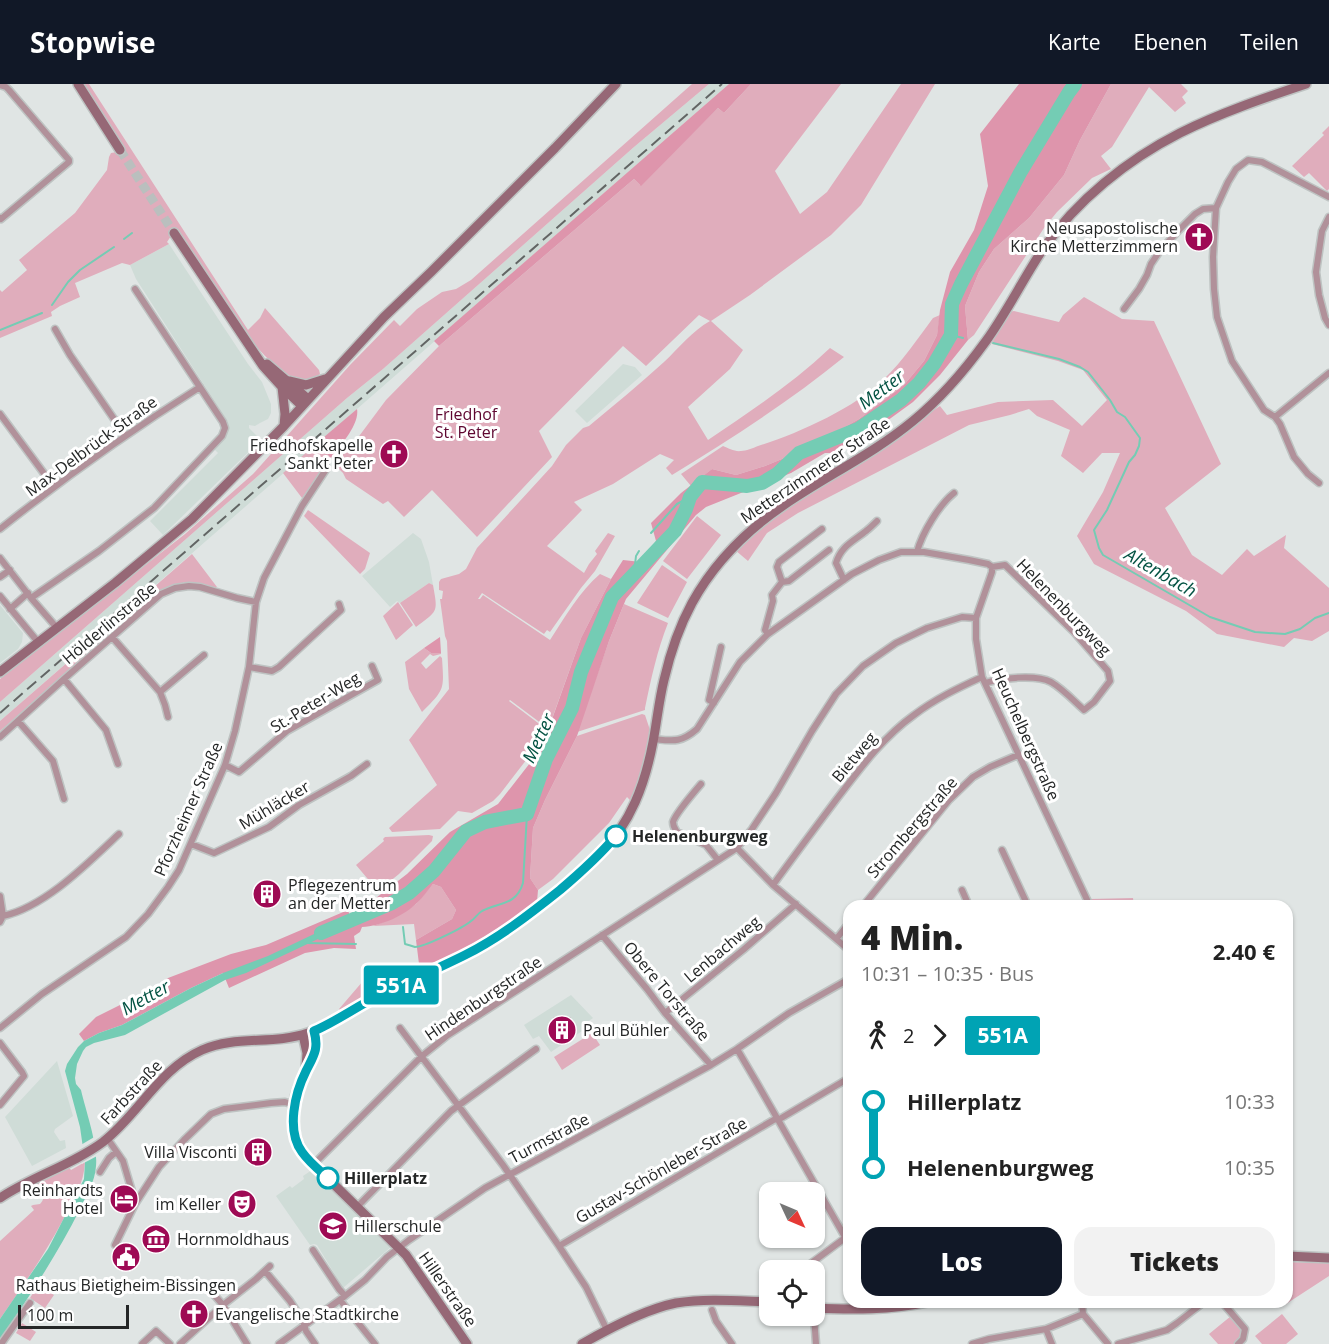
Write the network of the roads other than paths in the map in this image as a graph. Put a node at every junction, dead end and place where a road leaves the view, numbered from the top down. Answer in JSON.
{"nodes":[{"id":1,"x":78,"y":84,"type":"edge"},
{"id":2,"x":616,"y":84,"type":"edge"},
{"id":3,"x":1306,"y":84,"type":"edge"},
{"id":4,"x":2,"y":85,"type":"edge"},
{"id":5,"x":120,"y":150,"type":"tunnel mouth"},
{"id":6,"x":1329,"y":197,"type":"edge"},
{"id":7,"x":1216,"y":208,"type":"junction"},
{"id":8,"x":1329,"y":216,"type":"edge"},
{"id":9,"x":0,"y":218,"type":"edge"},
{"id":10,"x":174,"y":233,"type":"tunnel mouth"},
{"id":11,"x":135,"y":289,"type":"dead end"},
{"id":12,"x":1124,"y":309,"type":"dead end"},
{"id":13,"x":1329,"y":325,"type":"edge"},
{"id":14,"x":55,"y":329,"type":"dead end"},
{"id":15,"x":1329,"y":373,"type":"edge"},
{"id":16,"x":327,"y":378,"type":"junction"},
{"id":17,"x":284,"y":384,"type":"junction"},
{"id":18,"x":200,"y":387,"type":"junction"},
{"id":19,"x":305,"y":403,"type":"junction"},
{"id":20,"x":0,"y":414,"type":"edge"},
{"id":21,"x":1275,"y":417,"type":"junction"},
{"id":22,"x":284,"y":426,"type":"junction"},
{"id":23,"x":125,"y":435,"type":"junction"},
{"id":24,"x":327,"y":468,"type":"dead end"},
{"id":25,"x":1319,"y":483,"type":"dead end"},
{"id":26,"x":54,"y":487,"type":"junction"},
{"id":27,"x":954,"y":493,"type":"dead end"},
{"id":28,"x":877,"y":521,"type":"dead end"},
{"id":29,"x":822,"y":529,"type":"dead end"},
{"id":30,"x":0,"y":530,"type":"edge"},
{"id":31,"x":830,"y":550,"type":"dead end"},
{"id":32,"x":917,"y":552,"type":"junction"},
{"id":33,"x":0,"y":558,"type":"edge"},
{"id":34,"x":992,"y":567,"type":"junction"},
{"id":35,"x":10,"y":570,"type":"junction"},
{"id":36,"x":0,"y":577,"type":"edge"},
{"id":37,"x":844,"y":580,"type":"junction"},
{"id":38,"x":782,"y":582,"type":"junction"},
{"id":39,"x":0,"y":596,"type":"edge"},
{"id":40,"x":29,"y":596,"type":"junction"},
{"id":41,"x":256,"y":602,"type":"junction"},
{"id":42,"x":339,"y":604,"type":"dead end"},
{"id":43,"x":10,"y":609,"type":"junction"},
{"id":44,"x":976,"y":618,"type":"junction"},
{"id":45,"x":57,"y":628,"type":"junction"},
{"id":46,"x":768,"y":633,"type":"junction"},
{"id":47,"x":112,"y":637,"type":"junction"},
{"id":48,"x":38,"y":642,"type":"junction"},
{"id":49,"x":721,"y":647,"type":"dead end"},
{"id":50,"x":204,"y":655,"type":"dead end"},
{"id":51,"x":372,"y":666,"type":"dead end"},
{"id":52,"x":249,"y":667,"type":"junction"},
{"id":53,"x":0,"y":672,"type":"edge"},
{"id":54,"x":64,"y":679,"type":"junction"},
{"id":55,"x":984,"y":680,"type":"junction"},
{"id":56,"x":160,"y":692,"type":"junction"},
{"id":57,"x":714,"y":703,"type":"junction"},
{"id":58,"x":1084,"y":710,"type":"joint"},
{"id":59,"x":168,"y":717,"type":"dead end"},
{"id":60,"x":18,"y":721,"type":"junction"},
{"id":61,"x":0,"y":737,"type":"edge"},
{"id":62,"x":654,"y":739,"type":"junction"},
{"id":63,"x":1018,"y":755,"type":"junction"},
{"id":64,"x":118,"y":764,"type":"dead end"},
{"id":65,"x":367,"y":764,"type":"dead end"},
{"id":66,"x":225,"y":765,"type":"junction"},
{"id":67,"x":701,"y":784,"type":"dead end"},
{"id":68,"x":63,"y":799,"type":"dead end"},
{"id":69,"x":119,"y":834,"type":"dead end"},
{"id":70,"x":191,"y":844,"type":"junction"},
{"id":71,"x":737,"y":848,"type":"junction"},
{"id":72,"x":1002,"y":850,"type":"dead end"},
{"id":73,"x":718,"y":860,"type":"junction"},
{"id":74,"x":773,"y":885,"type":"junction"},
{"id":75,"x":962,"y":890,"type":"dead end"},
{"id":76,"x":0,"y":896,"type":"edge"},
{"id":77,"x":867,"y":900,"type":"edge"},
{"id":78,"x":966,"y":900,"type":"edge"},
{"id":79,"x":1025,"y":900,"type":"edge"},
{"id":80,"x":1087,"y":900,"type":"edge"},
{"id":81,"x":796,"y":904,"type":"junction"},
{"id":82,"x":2,"y":919,"type":"edge"},
{"id":83,"x":843,"y":930,"type":"edge"},
{"id":84,"x":602,"y":935,"type":"junction"},
{"id":85,"x":837,"y":938,"type":"junction"},
{"id":86,"x":843,"y":944,"type":"edge"},
{"id":87,"x":843,"y":982,"type":"edge"},
{"id":88,"x":665,"y":1013,"type":"junction"},
{"id":89,"x":0,"y":1028,"type":"edge"},
{"id":90,"x":400,"y":1028,"type":"dead end"},
{"id":91,"x":314,"y":1031,"type":"junction"},
{"id":92,"x":303,"y":1035,"type":"junction"},
{"id":93,"x":0,"y":1043,"type":"edge"},
{"id":94,"x":536,"y":1049,"type":"dead end"},
{"id":95,"x":737,"y":1049,"type":"junction"},
{"id":96,"x":422,"y":1056,"type":"junction"},
{"id":97,"x":711,"y":1065,"type":"junction"},
{"id":98,"x":306,"y":1069,"type":"junction"},
{"id":99,"x":843,"y":1081,"type":"edge"},
{"id":100,"x":0,"y":1105,"type":"edge"},
{"id":101,"x":294,"y":1105,"type":"junction"},
{"id":102,"x":458,"y":1105,"type":"junction"},
{"id":103,"x":777,"y":1119,"type":"junction"},
{"id":104,"x":107,"y":1138,"type":"junction"},
{"id":105,"x":116,"y":1152,"type":"junction"},
{"id":106,"x":314,"y":1164,"type":"junction"},
{"id":107,"x":100,"y":1172,"type":"dead end"},
{"id":108,"x":510,"y":1174,"type":"junction"},
{"id":109,"x":0,"y":1198,"type":"edge"},
{"id":110,"x":135,"y":1204,"type":"junction"},
{"id":111,"x":357,"y":1208,"type":"junction"},
{"id":112,"x":843,"y":1229,"type":"edge"},
{"id":113,"x":843,"y":1239,"type":"edge"},
{"id":114,"x":115,"y":1245,"type":"dead end"},
{"id":115,"x":559,"y":1246,"type":"junction"},
{"id":116,"x":398,"y":1248,"type":"junction"},
{"id":117,"x":313,"y":1250,"type":"dead end"},
{"id":118,"x":1293,"y":1256,"type":"edge"},
{"id":119,"x":1329,"y":1258,"type":"edge"},
{"id":120,"x":815,"y":1260,"type":"edge"},
{"id":121,"x":209,"y":1289,"type":"dead end"},
{"id":122,"x":343,"y":1298,"type":"junction"},
{"id":123,"x":759,"y":1301,"type":"edge"},
{"id":124,"x":30,"y":1303,"type":"dead end"},
{"id":125,"x":224,"y":1305,"type":"junction"},
{"id":126,"x":825,"y":1308,"type":"edge"},
{"id":127,"x":896,"y":1308,"type":"edge"},
{"id":128,"x":1082,"y":1308,"type":"edge"},
{"id":129,"x":1196,"y":1308,"type":"edge"},
{"id":130,"x":1227,"y":1308,"type":"edge"},
{"id":131,"x":712,"y":1310,"type":"dead end"},
{"id":132,"x":1083,"y":1314,"type":"junction"},
{"id":133,"x":304,"y":1326,"type":"junction"},
{"id":134,"x":815,"y":1326,"type":"edge"},
{"id":135,"x":1046,"y":1329,"type":"junction"},
{"id":136,"x":607,"y":1330,"type":"junction"},
{"id":137,"x":1,"y":1344,"type":"edge"},
{"id":138,"x":142,"y":1344,"type":"edge"},
{"id":139,"x":170,"y":1344,"type":"edge"},
{"id":140,"x":180,"y":1344,"type":"edge"},
{"id":141,"x":247,"y":1344,"type":"edge"},
{"id":142,"x":279,"y":1344,"type":"edge"},
{"id":143,"x":315,"y":1344,"type":"edge"},
{"id":144,"x":375,"y":1344,"type":"edge"},
{"id":145,"x":467,"y":1344,"type":"edge"},
{"id":146,"x":582,"y":1344,"type":"edge"},
{"id":147,"x":732,"y":1344,"type":"edge"},
{"id":148,"x":816,"y":1344,"type":"edge"},
{"id":149,"x":972,"y":1344,"type":"edge"},
{"id":150,"x":1052,"y":1344,"type":"edge"},
{"id":151,"x":1108,"y":1344,"type":"edge"},
{"id":152,"x":1118,"y":1344,"type":"edge"},
{"id":153,"x":1238,"y":1344,"type":"edge"}],
"edges":[{"from":1,"to":5,"type":"main road"},
{"from":2,"to":16,"type":"main road"},
{"from":3,"to":62,"type":"main road","name":"Metterzimmerer Straße"},
{"from":4,"to":9,"type":"street"},
{"from":6,"to":7,"type":"street"},
{"from":7,"to":12,"type":"street"},
{"from":7,"to":21,"type":"street"},
{"from":8,"to":13,"type":"street"},
{"from":10,"to":17,"type":"main road"},
{"from":11,"to":18,"type":"street"},
{"from":14,"to":23,"type":"street"},
{"from":15,"to":21,"type":"street"},
{"from":16,"to":17,"type":"main road"},
{"from":16,"to":19,"type":"main road"},
{"from":17,"to":19,"type":"main road"},
{"from":17,"to":22,"type":"main road"},
{"from":18,"to":23,"type":"street","name":"Max-Delbrück-Straße"},
{"from":18,"to":40,"type":"street"},
{"from":19,"to":22,"type":"main road"},
{"from":20,"to":26,"type":"street"},
{"from":21,"to":25,"type":"street"},
{"from":22,"to":45,"type":"main road"},
{"from":23,"to":26,"type":"street","name":"Max-Delbrück-Straße"},
{"from":24,"to":41,"type":"street","name":"Pforzheimer Straße"},
{"from":26,"to":30,"type":"street","name":"Max-Delbrück-Straße"},
{"from":27,"to":32,"type":"street"},
{"from":28,"to":37,"type":"street"},
{"from":29,"to":38,"type":"street"},
{"from":31,"to":38,"type":"street"},
{"from":32,"to":34,"type":"street","name":"Helenenburgweg"},
{"from":32,"to":37,"type":"street","name":"Helenenburgweg"},
{"from":33,"to":35,"type":"street"},
{"from":34,"to":44,"type":"street","name":"Heuchelbergstraße"},
{"from":34,"to":58,"type":"street","name":"Helenenburgweg"},
{"from":35,"to":36,"type":"street"},
{"from":35,"to":40,"type":"street"},
{"from":37,"to":46,"type":"street","name":"Helenenburgweg"},
{"from":38,"to":46,"type":"street"},
{"from":39,"to":43,"type":"street"},
{"from":40,"to":43,"type":"street"},
{"from":40,"to":45,"type":"street"},
{"from":41,"to":47,"type":"street","name":"Hölderlinstraße"},
{"from":41,"to":52,"type":"street","name":"Pforzheimer Straße"},
{"from":42,"to":52,"type":"street"},
{"from":43,"to":48,"type":"street"},
{"from":44,"to":55,"type":"street","name":"Heuchelbergstraße"},
{"from":44,"to":71,"type":"street","name":"Hindenburgstraße"},
{"from":45,"to":48,"type":"main road"},
{"from":46,"to":57,"type":"street","name":"Helenenburgweg"},
{"from":47,"to":54,"type":"street","name":"Hölderlinstraße"},
{"from":47,"to":56,"type":"street"},
{"from":48,"to":53,"type":"main road"},
{"from":49,"to":57,"type":"street"},
{"from":50,"to":56,"type":"street"},
{"from":51,"to":66,"type":"street","name":"St.-Peter-Weg"},
{"from":52,"to":66,"type":"street","name":"Pforzheimer Straße"},
{"from":54,"to":60,"type":"street","name":"Hölderlinstraße"},
{"from":54,"to":64,"type":"street"},
{"from":55,"to":58,"type":"street","name":"Bietweg"},
{"from":55,"to":63,"type":"street","name":"Heuchelbergstraße"},
{"from":55,"to":74,"type":"street","name":"Bietweg"},
{"from":56,"to":59,"type":"street"},
{"from":57,"to":62,"type":"street","name":"Helenenburgweg"},
{"from":60,"to":61,"type":"street","name":"Hölderlinstraße"},
{"from":60,"to":68,"type":"street"},
{"from":62,"to":91,"type":"main road","name":"Metterzimmerer Straße"},
{"from":63,"to":77,"type":"street","name":"Strombergstraße"},
{"from":63,"to":80,"type":"street","name":"Heuchelbergstraße"},
{"from":65,"to":70,"type":"street","name":"Mühläcker"},
{"from":66,"to":70,"type":"street","name":"Pforzheimer Straße"},
{"from":67,"to":73,"type":"street"},
{"from":69,"to":82,"type":"street"},
{"from":70,"to":89,"type":"street","name":"Pforzheimer Straße"},
{"from":71,"to":73,"type":"street","name":"Hindenburgstraße"},
{"from":71,"to":74,"type":"street"},
{"from":72,"to":79,"type":"street"},
{"from":73,"to":84,"type":"street","name":"Hindenburgstraße"},
{"from":74,"to":81,"type":"street"},
{"from":75,"to":78,"type":"street"},
{"from":76,"to":82,"type":"street"},
{"from":81,"to":85,"type":"street"},
{"from":81,"to":88,"type":"street","name":"Lenbachweg"},
{"from":83,"to":85,"type":"street"},
{"from":84,"to":88,"type":"street","name":"Obere Torstraße"},
{"from":84,"to":96,"type":"street","name":"Hindenburgstraße"},
{"from":85,"to":86,"type":"street"},
{"from":87,"to":95,"type":"street","name":"Turmstraße"},
{"from":88,"to":97,"type":"street","name":"Obere Torstraße"},
{"from":90,"to":96,"type":"street"},
{"from":91,"to":92,"type":"main road","name":"Farbstraße"},
{"from":91,"to":98,"type":"main road"},
{"from":92,"to":98,"type":"main road"},
{"from":92,"to":104,"type":"main road","name":"Farbstraße"},
{"from":93,"to":100,"type":"street"},
{"from":94,"to":102,"type":"street"},
{"from":95,"to":97,"type":"street","name":"Turmstraße"},
{"from":95,"to":103,"type":"street"},
{"from":96,"to":102,"type":"street"},
{"from":96,"to":106,"type":"street","name":"Hindenburgstraße"},
{"from":97,"to":108,"type":"street","name":"Turmstraße"},
{"from":98,"to":101,"type":"main road"},
{"from":99,"to":103,"type":"street","name":"Gustav-Schönleber-Straße"},
{"from":101,"to":106,"type":"main road","name":"Hillerstraße"},
{"from":101,"to":110,"type":"street"},
{"from":102,"to":108,"type":"street"},
{"from":102,"to":111,"type":"street"},
{"from":103,"to":112,"type":"street"},
{"from":103,"to":115,"type":"street","name":"Gustav-Schönleber-Straße"},
{"from":104,"to":105,"type":"street","name":"Farbstraße"},
{"from":104,"to":109,"type":"main road","name":"Farbstraße"},
{"from":105,"to":107,"type":"street","name":"Farbstraße"},
{"from":105,"to":110,"type":"street","name":"Farbstraße"},
{"from":106,"to":111,"type":"main road","name":"Hillerstraße"},
{"from":108,"to":115,"type":"street"},
{"from":108,"to":116,"type":"street","name":"Turmstraße"},
{"from":110,"to":114,"type":"street"},
{"from":111,"to":116,"type":"main road","name":"Hillerstraße"},
{"from":113,"to":120,"type":"street"},
{"from":115,"to":136,"type":"street"},
{"from":116,"to":122,"type":"street","name":"Turmstraße"},
{"from":116,"to":145,"type":"main road","name":"Hillerstraße"},
{"from":117,"to":122,"type":"street"},
{"from":118,"to":119,"type":"main road"},
{"from":121,"to":125,"type":"street"},
{"from":122,"to":133,"type":"street","name":"Turmstraße"},
{"from":122,"to":144,"type":"street"},
{"from":123,"to":136,"type":"main road"},
{"from":124,"to":137,"type":"street"},
{"from":125,"to":133,"type":"street"},
{"from":125,"to":140,"type":"street"},
{"from":125,"to":141,"type":"street"},
{"from":126,"to":127,"type":"main road"},
{"from":128,"to":132,"type":"street"},
{"from":129,"to":152,"type":"street"},
{"from":130,"to":153,"type":"street"},
{"from":131,"to":147,"type":"street"},
{"from":132,"to":135,"type":"street"},
{"from":132,"to":151,"type":"street"},
{"from":133,"to":142,"type":"street","name":"Turmstraße"},
{"from":133,"to":143,"type":"street"},
{"from":134,"to":148,"type":"street"},
{"from":135,"to":149,"type":"street"},
{"from":135,"to":150,"type":"street"},
{"from":136,"to":146,"type":"main road"},
{"from":138,"to":139,"type":"street"}]}
